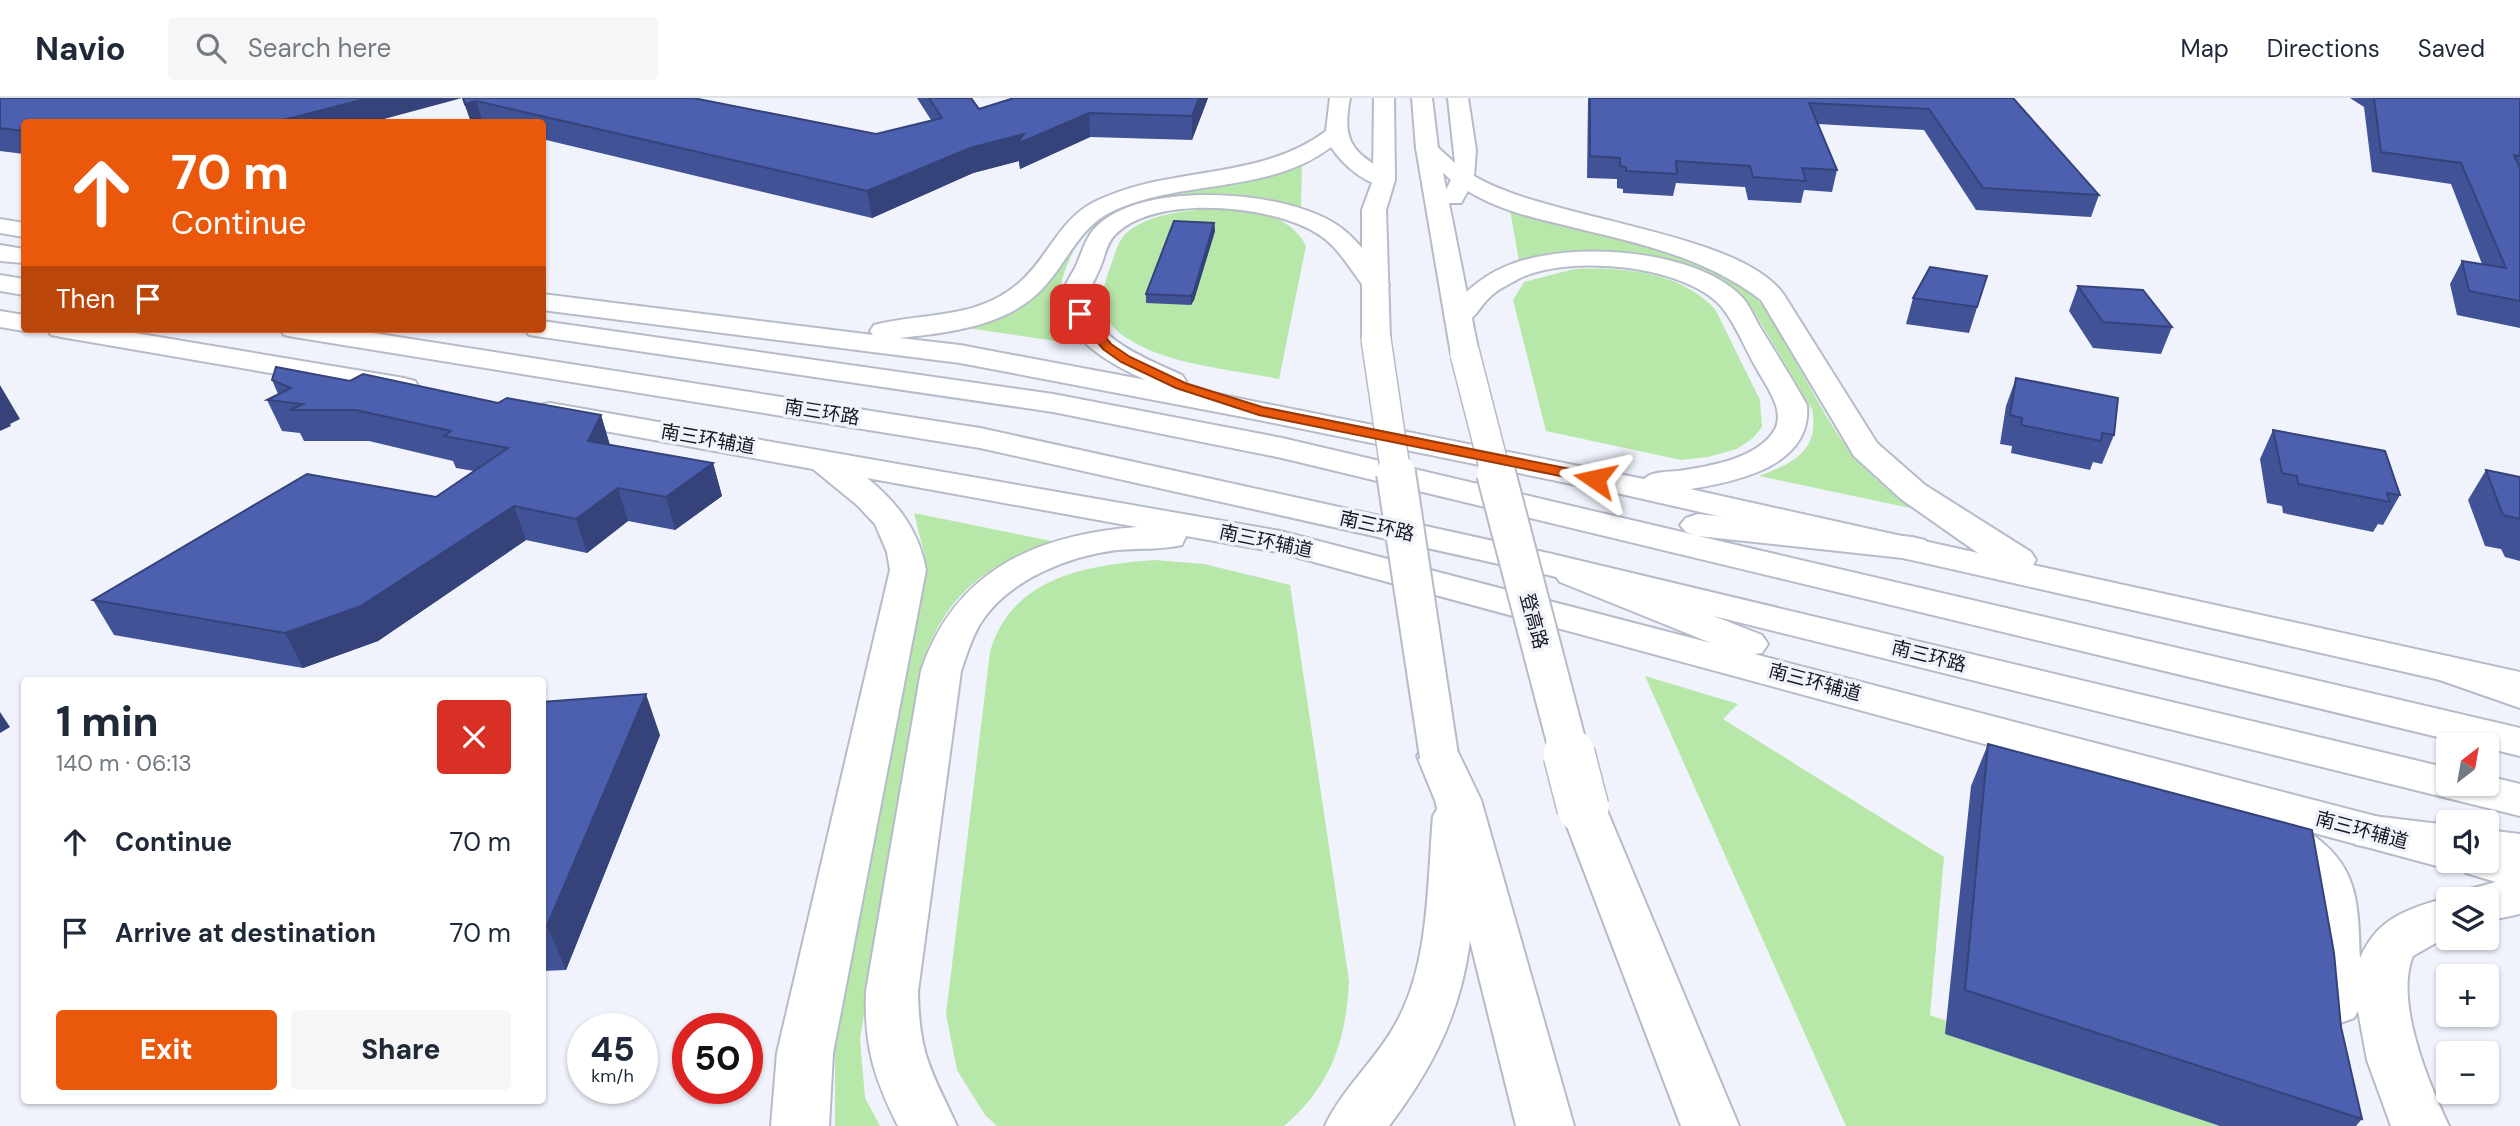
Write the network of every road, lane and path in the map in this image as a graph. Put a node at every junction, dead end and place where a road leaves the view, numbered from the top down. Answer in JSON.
{"nodes":[{"id":1,"x":1340,"y":98,"type":"edge"},
{"id":2,"x":1384,"y":98,"type":"edge"},
{"id":3,"x":1422,"y":98,"type":"edge"},
{"id":4,"x":1458,"y":98,"type":"edge"},
{"id":5,"x":1336,"y":133,"type":"junction"},
{"id":6,"x":1427,"y":148,"type":"junction"},
{"id":7,"x":1384,"y":180,"type":"junction"},
{"id":8,"x":1464,"y":180,"type":"junction"},
{"id":9,"x":1441,"y":218,"type":"junction"},
{"id":10,"x":0,"y":226,"type":"edge"},
{"id":11,"x":21,"y":230,"type":"edge"},
{"id":12,"x":0,"y":253,"type":"edge"},
{"id":13,"x":21,"y":256,"type":"edge"},
{"id":14,"x":0,"y":283,"type":"edge"},
{"id":15,"x":1376,"y":285,"type":"junction"},
{"id":16,"x":21,"y":286,"type":"edge"},
{"id":17,"x":546,"y":303,"type":"edge"},
{"id":18,"x":1460,"y":316,"type":"junction"},
{"id":19,"x":0,"y":318,"type":"edge"},
{"id":20,"x":21,"y":322,"type":"edge"},
{"id":21,"x":741,"y":329,"type":"junction"},
{"id":22,"x":546,"y":330,"type":"edge"},
{"id":23,"x":85,"y":333,"type":"edge"},
{"id":24,"x":319,"y":333,"type":"edge"},
{"id":25,"x":432,"y":392,"type":"edge"},
{"id":26,"x":515,"y":406,"type":"edge"},
{"id":27,"x":1259,"y":411,"type":"junction"},
{"id":28,"x":817,"y":458,"type":"junction"},
{"id":29,"x":1621,"y":484,"type":"junction"},
{"id":30,"x":1535,"y":507,"type":"junction"},
{"id":31,"x":1280,"y":542,"type":"junction"},
{"id":32,"x":1912,"y":548,"type":"junction"},
{"id":33,"x":1548,"y":564,"type":"junction"},
{"id":34,"x":2088,"y":588,"type":"junction"},
{"id":35,"x":2448,"y":668,"type":"junction"},
{"id":36,"x":2520,"y":685,"type":"edge"},
{"id":37,"x":2520,"y":695,"type":"edge"},
{"id":38,"x":1899,"y":705,"type":"junction"},
{"id":39,"x":2520,"y":741,"type":"edge"},
{"id":40,"x":2073,"y":752,"type":"junction"},
{"id":41,"x":1448,"y":778,"type":"junction"},
{"id":42,"x":2436,"y":779,"type":"edge"},
{"id":43,"x":2499,"y":795,"type":"edge"},
{"id":44,"x":2520,"y":800,"type":"edge"},
{"id":45,"x":2373,"y":833,"type":"junction"},
{"id":46,"x":2436,"y":841,"type":"edge"},
{"id":47,"x":2499,"y":848,"type":"edge"},
{"id":48,"x":2436,"y":849,"type":"edge"},
{"id":49,"x":2520,"y":851,"type":"edge"},
{"id":50,"x":2499,"y":865,"type":"edge"},
{"id":51,"x":2520,"y":870,"type":"edge"},
{"id":52,"x":2520,"y":896,"type":"edge"},
{"id":53,"x":2499,"y":900,"type":"edge"},
{"id":54,"x":2436,"y":922,"type":"edge"},
{"id":55,"x":2339,"y":1048,"type":"edge"},
{"id":56,"x":800,"y":1126,"type":"edge"},
{"id":57,"x":928,"y":1126,"type":"edge"},
{"id":58,"x":1354,"y":1126,"type":"edge"},
{"id":59,"x":1545,"y":1126,"type":"edge"},
{"id":60,"x":1710,"y":1126,"type":"edge"},
{"id":61,"x":2420,"y":1126,"type":"edge"}],
"edges":[{"from":1,"to":5,"type":"main road"},
{"from":2,"to":7,"type":"main road"},
{"from":3,"to":6,"type":"main road","name":"登高路"},
{"from":4,"to":8,"type":"main road"},
{"from":5,"to":7,"type":"main road"},
{"from":5,"to":21,"type":"main road"},
{"from":6,"to":8,"type":"main road"},
{"from":6,"to":9,"type":"main road","name":"登高路"},
{"from":7,"to":15,"type":"main road"},
{"from":8,"to":9,"type":"main road"},
{"from":8,"to":34,"type":"main road"},
{"from":9,"to":18,"type":"main road","name":"登高路"},
{"from":10,"to":11,"type":"main road"},
{"from":12,"to":13,"type":"main road"},
{"from":14,"to":16,"type":"main road"},
{"from":15,"to":27,"type":"main road"},
{"from":15,"to":41,"type":"main road","bridge":true},
{"from":17,"to":21,"type":"main road"},
{"from":18,"to":29,"type":"main road"},
{"from":18,"to":60,"type":"main road","name":"登高路","bridge":true},
{"from":19,"to":20,"type":"main road"},
{"from":21,"to":27,"type":"main road"},
{"from":22,"to":30,"type":"main road"},
{"from":23,"to":25,"type":"main road"},
{"from":24,"to":33,"type":"main road","name":"南三环路"},
{"from":26,"to":28,"type":"main road","name":"南三环辅道"},
{"from":27,"to":29,"type":"main road"},
{"from":28,"to":31,"type":"main road","name":"南三环辅道"},
{"from":28,"to":56,"type":"main road"},
{"from":29,"to":32,"type":"main road"},
{"from":30,"to":32,"type":"main road"},
{"from":30,"to":39,"type":"main road"},
{"from":31,"to":38,"type":"main road","name":"南三环辅道"},
{"from":31,"to":57,"type":"main road"},
{"from":32,"to":34,"type":"main road"},
{"from":33,"to":38,"type":"main road"},
{"from":33,"to":42,"type":"main road","name":"南三环路"},
{"from":34,"to":35,"type":"main road"},
{"from":35,"to":36,"type":"main road"},
{"from":35,"to":37,"type":"main road"},
{"from":38,"to":40,"type":"main road","name":"南三环辅道"},
{"from":40,"to":45,"type":"main road","name":"南三环辅道"},
{"from":40,"to":55,"type":"main road"},
{"from":41,"to":58,"type":"main road"},
{"from":41,"to":59,"type":"main road"},
{"from":43,"to":44,"type":"main road","name":"南三环路"},
{"from":45,"to":46,"type":"main road"},
{"from":45,"to":48,"type":"main road","name":"南三环辅道"},
{"from":47,"to":49,"type":"main road"},
{"from":50,"to":51,"type":"main road"},
{"from":52,"to":53,"type":"main road"},
{"from":54,"to":61,"type":"main road"}]}
